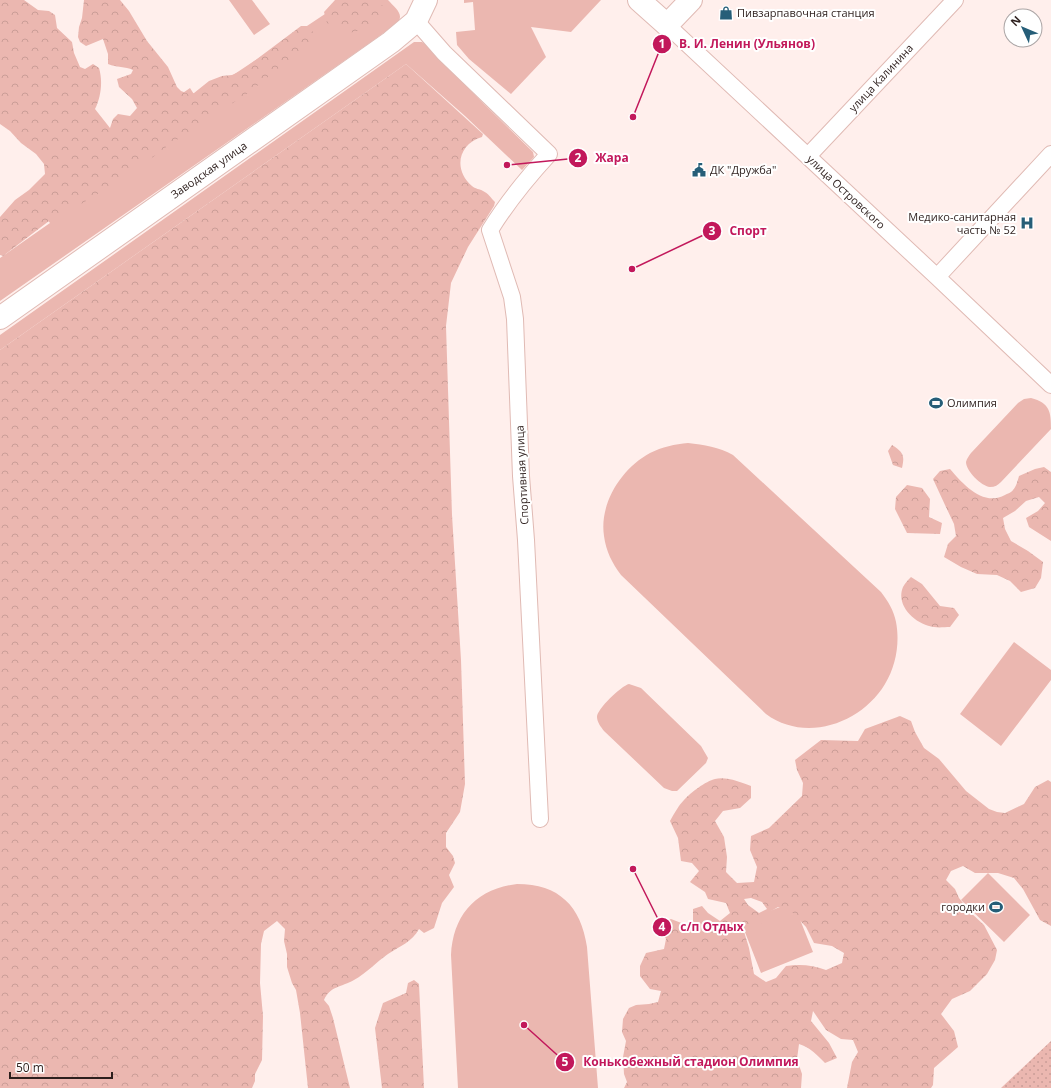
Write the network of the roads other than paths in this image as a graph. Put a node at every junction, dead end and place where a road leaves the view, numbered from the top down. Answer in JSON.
{"nodes":[{"id":1,"x":426,"y":0,"type":"edge"},
{"id":2,"x":639,"y":0,"type":"edge"},
{"id":3,"x":690,"y":0,"type":"edge"},
{"id":4,"x":955,"y":0,"type":"edge"},
{"id":5,"x":416,"y":21,"type":"junction"},
{"id":6,"x":667,"y":25,"type":"junction"},
{"id":7,"x":1051,"y":154,"type":"edge"},
{"id":8,"x":808,"y":156,"type":"junction"},
{"id":9,"x":937,"y":277,"type":"junction"},
{"id":10,"x":0,"y":318,"type":"edge"},
{"id":11,"x":1051,"y":385,"type":"edge"},
{"id":12,"x":540,"y":819,"type":"dead end"}],
"edges":[{"from":1,"to":5,"type":"main road"},
{"from":2,"to":6,"type":"main road","name":"улица Островского"},
{"from":3,"to":6,"type":"main road"},
{"from":4,"to":8,"type":"street","name":"улица Калинина"},
{"from":5,"to":10,"type":"main road","name":"Заводская улица"},
{"from":5,"to":12,"type":"street","name":"Спортивная улица"},
{"from":6,"to":8,"type":"street","name":"улица Островского"},
{"from":7,"to":9,"type":"street"},
{"from":8,"to":9,"type":"street","name":"улица Островского"},
{"from":9,"to":11,"type":"street","name":"улица Островского"}]}
